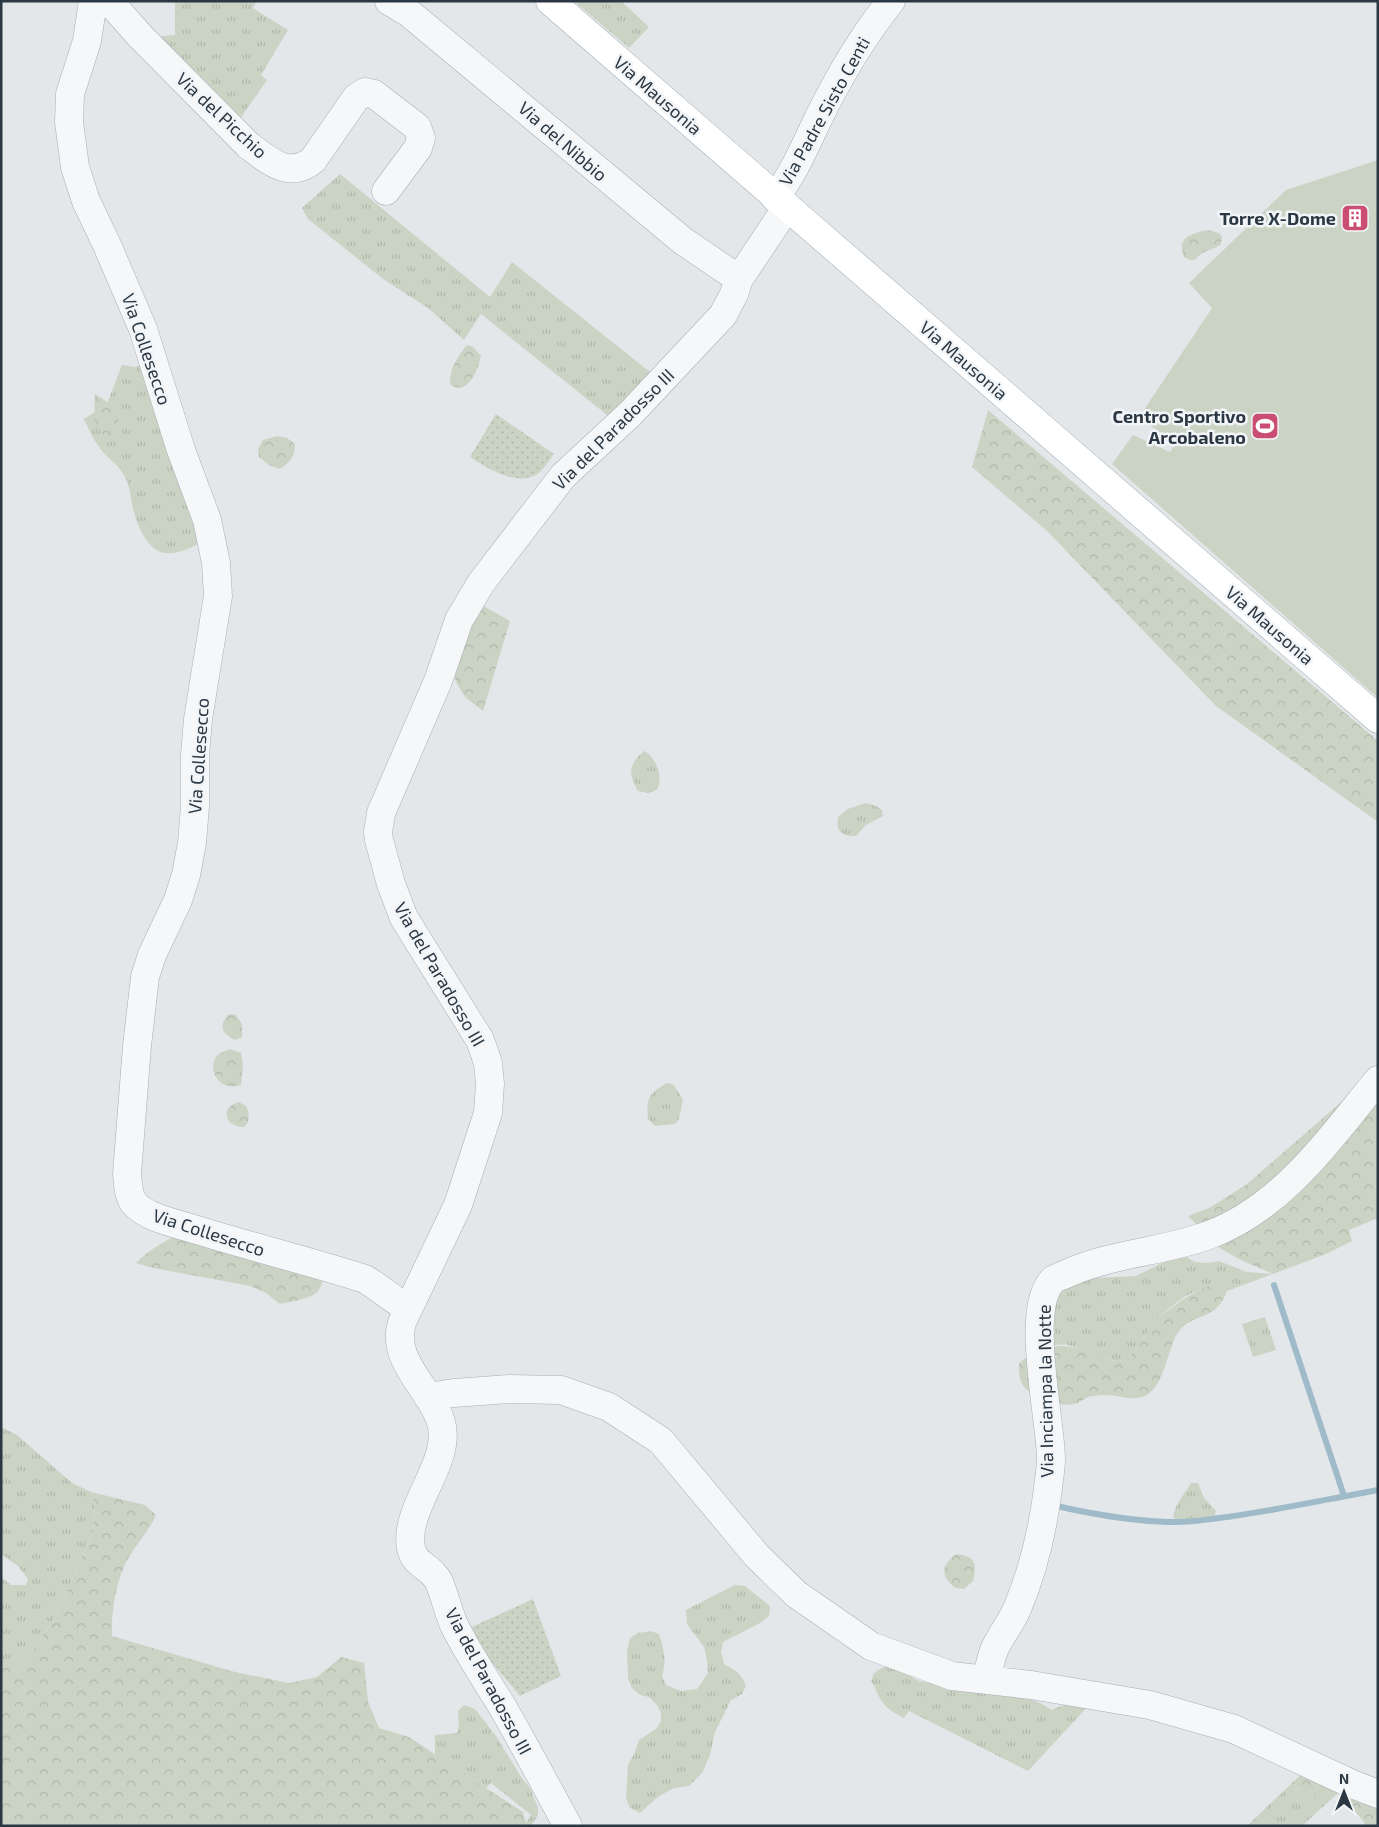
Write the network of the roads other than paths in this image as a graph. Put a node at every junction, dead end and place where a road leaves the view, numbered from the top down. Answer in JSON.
{"nodes":[{"id":1,"x":93,"y":1,"type":"edge"},
{"id":2,"x":109,"y":1,"type":"edge"},
{"id":3,"x":389,"y":1,"type":"edge"},
{"id":4,"x":550,"y":1,"type":"edge"},
{"id":5,"x":890,"y":1,"type":"edge"},
{"id":6,"x":386,"y":191,"type":"dead end"},
{"id":7,"x":781,"y":202,"type":"junction"},
{"id":8,"x":739,"y":279,"type":"junction"},
{"id":9,"x":1378,"y":719,"type":"edge"},
{"id":10,"x":1378,"y":1080,"type":"edge"},
{"id":11,"x":408,"y":1308,"type":"junction"},
{"id":12,"x":428,"y":1397,"type":"junction"},
{"id":13,"x":987,"y":1680,"type":"junction"},
{"id":14,"x":1378,"y":1794,"type":"edge"},
{"id":15,"x":568,"y":1826,"type":"edge"}],
"edges":[{"from":1,"to":11,"type":"street","name":"Via Collesecco"},
{"from":2,"to":6,"type":"street","name":"Via del Picchio"},
{"from":3,"to":8,"type":"street","name":"Via del Nibbio"},
{"from":4,"to":7,"type":"main road","name":"Via Mausonia"},
{"from":5,"to":7,"type":"street","name":"Via Padre Sisto Centi"},
{"from":7,"to":8,"type":"street","name":"Via del Paradosso III"},
{"from":7,"to":9,"type":"main road","name":"Via Mausonia"},
{"from":8,"to":11,"type":"street","name":"Via del Paradosso III"},
{"from":10,"to":13,"type":"street","name":"Via Inciampa la Notte"},
{"from":11,"to":12,"type":"street","name":"Via del Paradosso III"},
{"from":12,"to":13,"type":"street"},
{"from":12,"to":15,"type":"street","name":"Via del Paradosso III"},
{"from":13,"to":14,"type":"street"}]}
